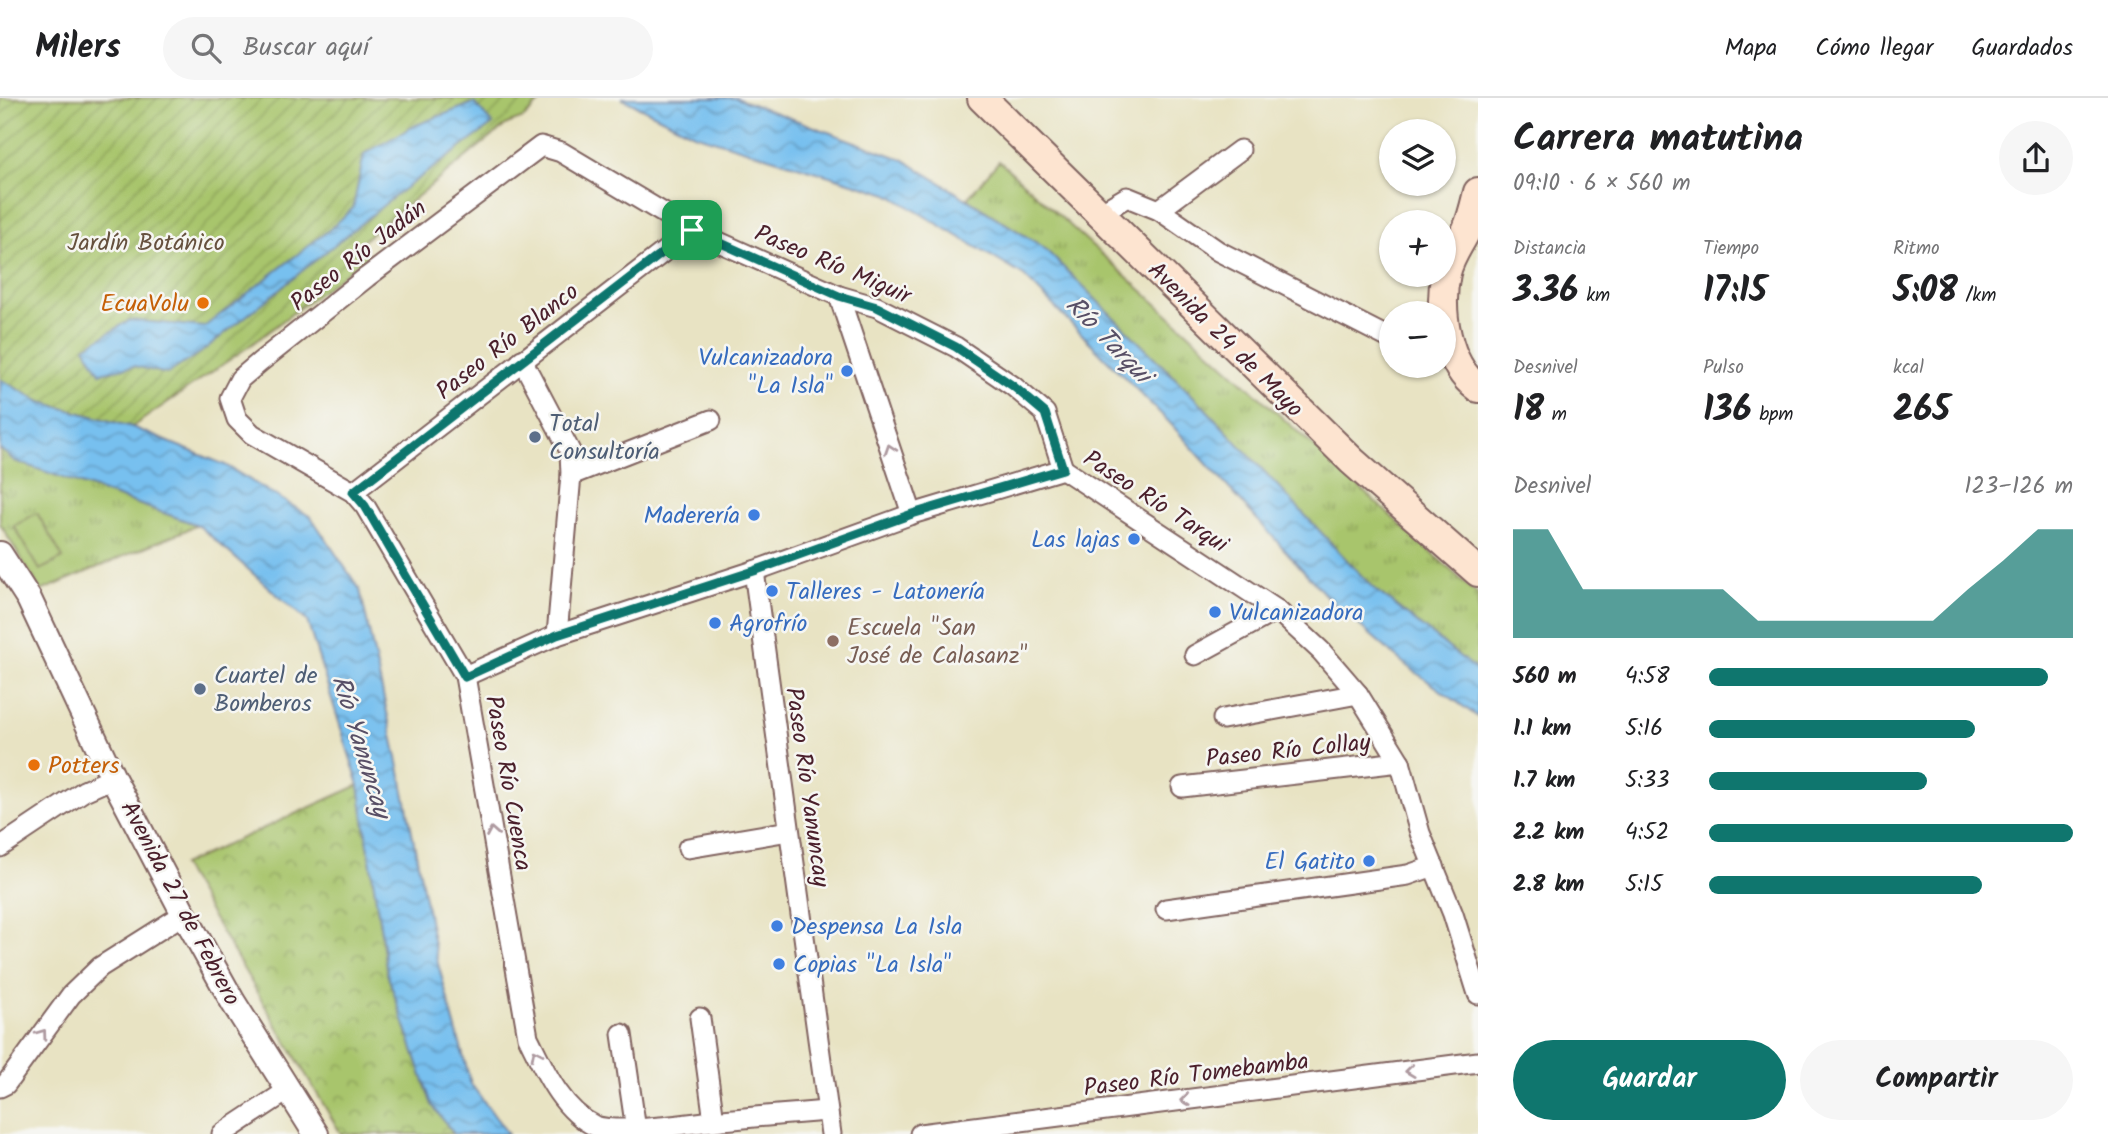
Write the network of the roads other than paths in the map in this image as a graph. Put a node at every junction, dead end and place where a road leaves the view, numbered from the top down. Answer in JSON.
{"nodes":[{"id":1,"x":982,"y":98,"type":"edge"},
{"id":2,"x":541,"y":146,"type":"joint"},
{"id":3,"x":1240,"y":150,"type":"dead end"},
{"id":4,"x":1478,"y":192,"type":"edge"},
{"id":5,"x":1159,"y":210,"type":"junction"},
{"id":6,"x":1100,"y":213,"type":"junction"},
{"id":7,"x":1473,"y":225,"type":"edge"},
{"id":8,"x":692,"y":230,"type":"junction"},
{"id":9,"x":839,"y":296,"type":"junction"},
{"id":10,"x":1379,"y":334,"type":"edge"},
{"id":11,"x":522,"y":360,"type":"junction"},
{"id":12,"x":1478,"y":388,"type":"edge"},
{"id":13,"x":237,"y":419,"type":"joint"},
{"id":14,"x":711,"y":420,"type":"dead end"},
{"id":15,"x":1063,"y":469,"type":"junction"},
{"id":16,"x":571,"y":475,"type":"junction"},
{"id":17,"x":353,"y":492,"type":"junction"},
{"id":18,"x":912,"y":514,"type":"junction"},
{"id":19,"x":0,"y":554,"type":"edge"},
{"id":20,"x":754,"y":571,"type":"junction"},
{"id":21,"x":1478,"y":572,"type":"edge"},
{"id":22,"x":1278,"y":610,"type":"junction"},
{"id":23,"x":557,"y":635,"type":"junction"},
{"id":24,"x":1195,"y":655,"type":"dead end"},
{"id":25,"x":465,"y":677,"type":"junction"},
{"id":26,"x":1358,"y":694,"type":"junction"},
{"id":27,"x":1223,"y":719,"type":"dead end"},
{"id":28,"x":1400,"y":762,"type":"junction"},
{"id":29,"x":113,"y":778,"type":"junction"},
{"id":30,"x":1182,"y":786,"type":"dead end"},
{"id":31,"x":789,"y":831,"type":"junction"},
{"id":32,"x":0,"y":847,"type":"edge"},
{"id":33,"x":688,"y":848,"type":"dead end"},
{"id":34,"x":1434,"y":866,"type":"junction"},
{"id":35,"x":1166,"y":909,"type":"dead end"},
{"id":36,"x":184,"y":914,"type":"junction"},
{"id":37,"x":1478,"y":994,"type":"edge"},
{"id":38,"x":700,"y":1018,"type":"dead end"},
{"id":39,"x":622,"y":1034,"type":"dead end"},
{"id":40,"x":1478,"y":1062,"type":"edge"},
{"id":41,"x":0,"y":1087,"type":"edge"},
{"id":42,"x":287,"y":1091,"type":"junction"},
{"id":43,"x":826,"y":1111,"type":"junction"},
{"id":44,"x":714,"y":1121,"type":"junction"},
{"id":45,"x":636,"y":1130,"type":"junction"},
{"id":46,"x":222,"y":1134,"type":"edge"},
{"id":47,"x":316,"y":1134,"type":"edge"},
{"id":48,"x":831,"y":1134,"type":"edge"},
{"id":49,"x":920,"y":1134,"type":"edge"}],
"edges":[{"from":1,"to":6,"type":"main road","name":"Avenida 24 de Mayo"},
{"from":2,"to":8,"type":"street","name":"Paseo Río Miguir"},
{"from":2,"to":13,"type":"street","name":"Paseo Río Jadán"},
{"from":3,"to":5,"type":"street"},
{"from":4,"to":7,"type":"main road"},
{"from":5,"to":6,"type":"street"},
{"from":5,"to":10,"type":"street"},
{"from":6,"to":21,"type":"main road","name":"Avenida 24 de Mayo"},
{"from":7,"to":12,"type":"main road"},
{"from":8,"to":9,"type":"street","name":"Paseo Río Miguir"},
{"from":8,"to":11,"type":"street","name":"Paseo Río Blanco"},
{"from":9,"to":15,"type":"street","name":"Paseo Río Miguir"},
{"from":18,"to":9,"type":"street","one_way":true},
{"from":11,"to":16,"type":"street"},
{"from":11,"to":17,"type":"street","name":"Paseo Río Blanco"},
{"from":13,"to":17,"type":"street","name":"Paseo Río Cuenca"},
{"from":14,"to":16,"type":"street"},
{"from":15,"to":18,"type":"street","name":"Paseo Río Tarqui"},
{"from":15,"to":22,"type":"street","name":"Paseo Río Tarqui"},
{"from":16,"to":23,"type":"street"},
{"from":17,"to":25,"type":"street","name":"Paseo Río Cuenca"},
{"from":18,"to":20,"type":"street","name":"Paseo Río Tarqui"},
{"from":19,"to":29,"type":"street","name":"Avenida 27 de Febrero"},
{"from":20,"to":23,"type":"street","name":"Paseo Río Tarqui"},
{"from":20,"to":31,"type":"street","name":"Paseo Río Yanuncay"},
{"from":22,"to":24,"type":"street"},
{"from":22,"to":26,"type":"street","name":"Paseo Río Tarqui"},
{"from":23,"to":25,"type":"street","name":"Paseo Río Tarqui"},
{"from":45,"to":25,"type":"street","name":"Paseo Río Cuenca","one_way":true},
{"from":26,"to":27,"type":"street"},
{"from":26,"to":28,"type":"street","name":"Paseo Río Tarqui"},
{"from":28,"to":30,"type":"street","name":"Paseo Río Collay"},
{"from":28,"to":34,"type":"street","name":"Paseo Río Tarqui"},
{"from":29,"to":32,"type":"street"},
{"from":29,"to":36,"type":"street","name":"Avenida 27 de Febrero"},
{"from":31,"to":33,"type":"street"},
{"from":31,"to":43,"type":"street","name":"Paseo Río Yanuncay"},
{"from":34,"to":35,"type":"street"},
{"from":34,"to":37,"type":"street","name":"Paseo Río Tarqui"},
{"from":41,"to":36,"type":"street","one_way":true},
{"from":36,"to":42,"type":"street","name":"Avenida 27 de Febrero"},
{"from":38,"to":44,"type":"street"},
{"from":39,"to":45,"type":"street"},
{"from":40,"to":49,"type":"street","name":"Paseo Río Tomebamba","one_way":true},
{"from":42,"to":46,"type":"street"},
{"from":42,"to":47,"type":"street","name":"Avenida 27 de Febrero"},
{"from":43,"to":44,"type":"street"},
{"from":43,"to":48,"type":"street","name":"Paseo Río Yanuncay"},
{"from":44,"to":45,"type":"street"}]}
